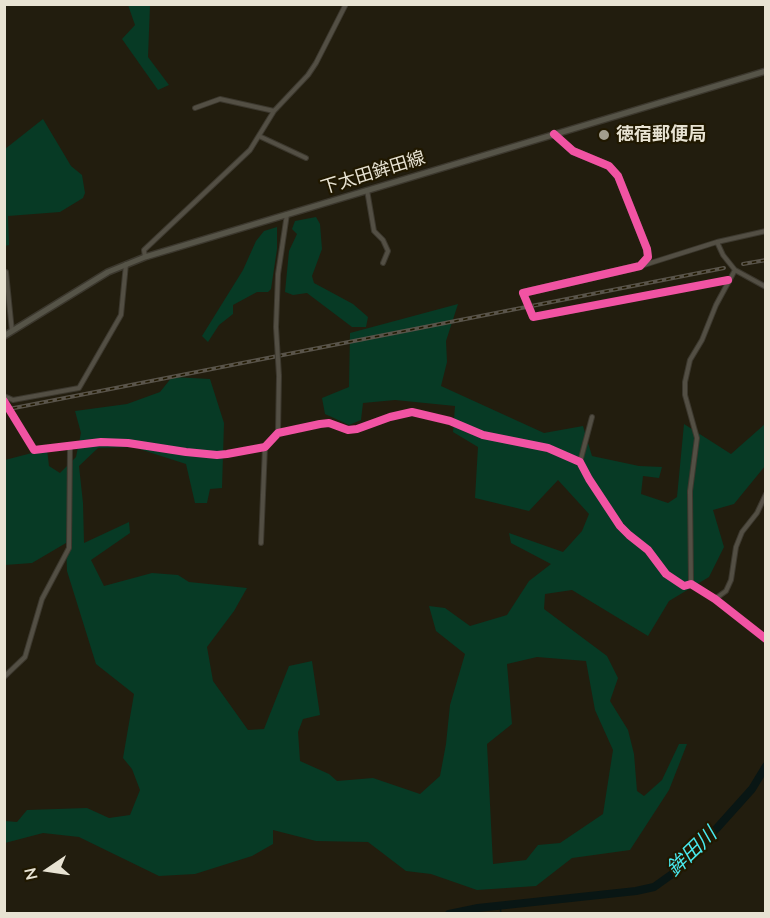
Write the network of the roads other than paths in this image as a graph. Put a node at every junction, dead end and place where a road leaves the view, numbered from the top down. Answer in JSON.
{"nodes":[{"id":1,"x":346,"y":4,"type":"edge"},
{"id":2,"x":765,"y":71,"type":"edge"},
{"id":3,"x":195,"y":108,"type":"dead end"},
{"id":4,"x":274,"y":111,"type":"junction"},
{"id":5,"x":554,"y":134,"type":"junction"},
{"id":6,"x":259,"y":136,"type":"junction"},
{"id":7,"x":306,"y":158,"type":"dead end"},
{"id":8,"x":367,"y":190,"type":"junction"},
{"id":9,"x":286,"y":214,"type":"junction"},
{"id":10,"x":765,"y":231,"type":"edge"},
{"id":11,"x":717,"y":242,"type":"junction"},
{"id":12,"x":145,"y":257,"type":"junction"},
{"id":13,"x":383,"y":263,"type":"dead end"},
{"id":14,"x":126,"y":264,"type":"junction"},
{"id":15,"x":640,"y":266,"type":"junction"},
{"id":16,"x":735,"y":270,"type":"junction"},
{"id":17,"x":6,"y":272,"type":"edge"},
{"id":18,"x":728,"y":280,"type":"junction"},
{"id":19,"x":765,"y":287,"type":"edge"},
{"id":20,"x":525,"y":296,"type":"joint"},
{"id":21,"x":12,"y":331,"type":"junction"},
{"id":22,"x":4,"y":336,"type":"edge"},
{"id":23,"x":4,"y":396,"type":"edge"},
{"id":24,"x":4,"y":401,"type":"edge"},
{"id":25,"x":592,"y":417,"type":"dead end"},
{"id":26,"x":278,"y":433,"type":"junction"},
{"id":27,"x":70,"y":446,"type":"junction"},
{"id":28,"x":265,"y":447,"type":"junction"},
{"id":29,"x":580,"y":462,"type":"junction"},
{"id":30,"x":765,"y":494,"type":"edge"},
{"id":31,"x":261,"y":543,"type":"dead end"},
{"id":32,"x":691,"y":584,"type":"junction"},
{"id":33,"x":715,"y":599,"type":"junction"},
{"id":34,"x":765,"y":639,"type":"edge"},
{"id":35,"x":4,"y":677,"type":"edge"}],
"edges":[{"from":1,"to":4,"type":"street"},
{"from":2,"to":5,"type":"main road","name":"下太田鉾田線"},
{"from":3,"to":4,"type":"street"},
{"from":4,"to":6,"type":"street"},
{"from":5,"to":8,"type":"main road","name":"下太田鉾田線"},
{"from":5,"to":15,"type":"main road"},
{"from":6,"to":7,"type":"street"},
{"from":6,"to":12,"type":"street"},
{"from":8,"to":9,"type":"main road","name":"下太田鉾田線"},
{"from":8,"to":13,"type":"street"},
{"from":9,"to":12,"type":"main road","name":"下太田鉾田線"},
{"from":9,"to":26,"type":"street","bridge":true},
{"from":10,"to":11,"type":"street"},
{"from":11,"to":15,"type":"street"},
{"from":11,"to":16,"type":"street"},
{"from":12,"to":14,"type":"main road","name":"下太田鉾田線"},
{"from":14,"to":21,"type":"main road","name":"下太田鉾田線"},
{"from":14,"to":23,"type":"street"},
{"from":15,"to":20,"type":"main road"},
{"from":16,"to":18,"type":"street"},
{"from":16,"to":19,"type":"street"},
{"from":17,"to":21,"type":"street"},
{"from":18,"to":20,"type":"street","bridge":true},
{"from":18,"to":32,"type":"street"},
{"from":21,"to":22,"type":"main road","name":"下太田鉾田線"},
{"from":24,"to":27,"type":"street","bridge":true},
{"from":25,"to":29,"type":"street"},
{"from":26,"to":28,"type":"street"},
{"from":26,"to":29,"type":"street"},
{"from":27,"to":28,"type":"street"},
{"from":27,"to":35,"type":"street"},
{"from":28,"to":31,"type":"street"},
{"from":29,"to":32,"type":"street"},
{"from":30,"to":33,"type":"street"},
{"from":32,"to":33,"type":"street"},
{"from":33,"to":34,"type":"street"}]}
